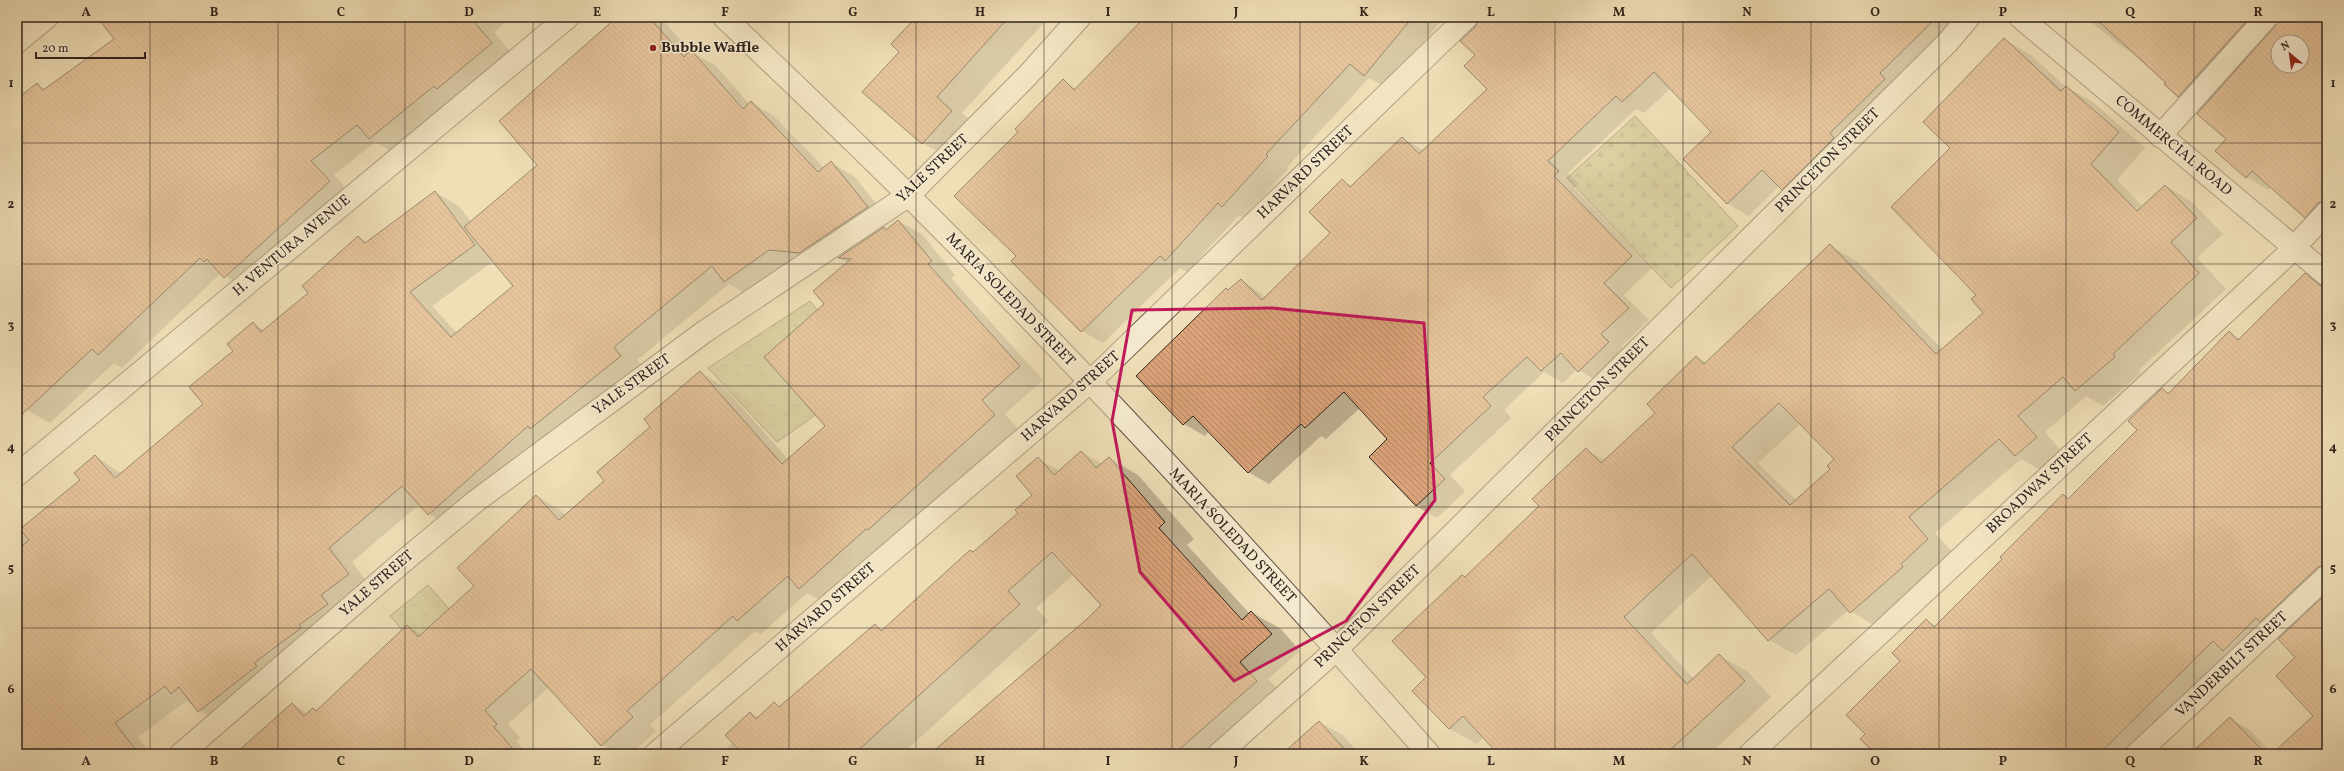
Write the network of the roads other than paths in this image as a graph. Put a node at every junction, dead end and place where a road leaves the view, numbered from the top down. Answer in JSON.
{"nodes":[{"id":1,"x":47,"y":17,"type":"edge"},
{"id":2,"x":568,"y":17,"type":"edge"},
{"id":3,"x":724,"y":17,"type":"edge"},
{"id":4,"x":1080,"y":17,"type":"edge"},
{"id":5,"x":1467,"y":17,"type":"edge"},
{"id":6,"x":1969,"y":17,"type":"edge"},
{"id":7,"x":2020,"y":17,"type":"edge"},
{"id":8,"x":2267,"y":17,"type":"edge"},
{"id":9,"x":17,"y":42,"type":"edge"},
{"id":10,"x":2160,"y":136,"type":"junction"},
{"id":11,"x":909,"y":195,"type":"junction"},
{"id":12,"x":2327,"y":212,"type":"edge"},
{"id":13,"x":2294,"y":247,"type":"junction"},
{"id":14,"x":2327,"y":275,"type":"edge"},
{"id":15,"x":1090,"y":382,"type":"junction"},
{"id":16,"x":17,"y":476,"type":"edge"},
{"id":17,"x":2327,"y":576,"type":"edge"},
{"id":18,"x":1337,"y":649,"type":"junction"},
{"id":19,"x":181,"y":754,"type":"edge"},
{"id":20,"x":655,"y":754,"type":"edge"},
{"id":21,"x":1219,"y":754,"type":"edge"},
{"id":22,"x":1430,"y":754,"type":"edge"},
{"id":23,"x":1750,"y":754,"type":"edge"},
{"id":24,"x":2137,"y":754,"type":"edge"}],
"edges":[{"from":1,"to":9,"type":"street"},
{"from":2,"to":16,"type":"street","name":"H. VENTURA AVENUE"},
{"from":3,"to":11,"type":"street","name":"MARIA SOLEDAD STREET"},
{"from":4,"to":11,"type":"street","name":"YALE STREET"},
{"from":5,"to":15,"type":"street","name":"HARVARD STREET"},
{"from":6,"to":18,"type":"street","name":"PRINCETON STREET"},
{"from":7,"to":10,"type":"street","name":"COMMERCIAL ROAD"},
{"from":8,"to":10,"type":"street"},
{"from":10,"to":13,"type":"street","name":"COMMERCIAL ROAD"},
{"from":11,"to":15,"type":"street","name":"MARIA SOLEDAD STREET"},
{"from":11,"to":19,"type":"street","name":"YALE STREET"},
{"from":12,"to":13,"type":"street","name":"BROADWAY STREET"},
{"from":13,"to":14,"type":"street","name":"COMMERCIAL ROAD"},
{"from":13,"to":23,"type":"street","name":"BROADWAY STREET"},
{"from":15,"to":18,"type":"street","name":"MARIA SOLEDAD STREET"},
{"from":15,"to":20,"type":"street","name":"HARVARD STREET"},
{"from":17,"to":24,"type":"street","name":"VANDERBILT STREET"},
{"from":18,"to":21,"type":"street","name":"PRINCETON STREET"},
{"from":18,"to":22,"type":"street","name":"MARIA SOLEDAD STREET"}]}
